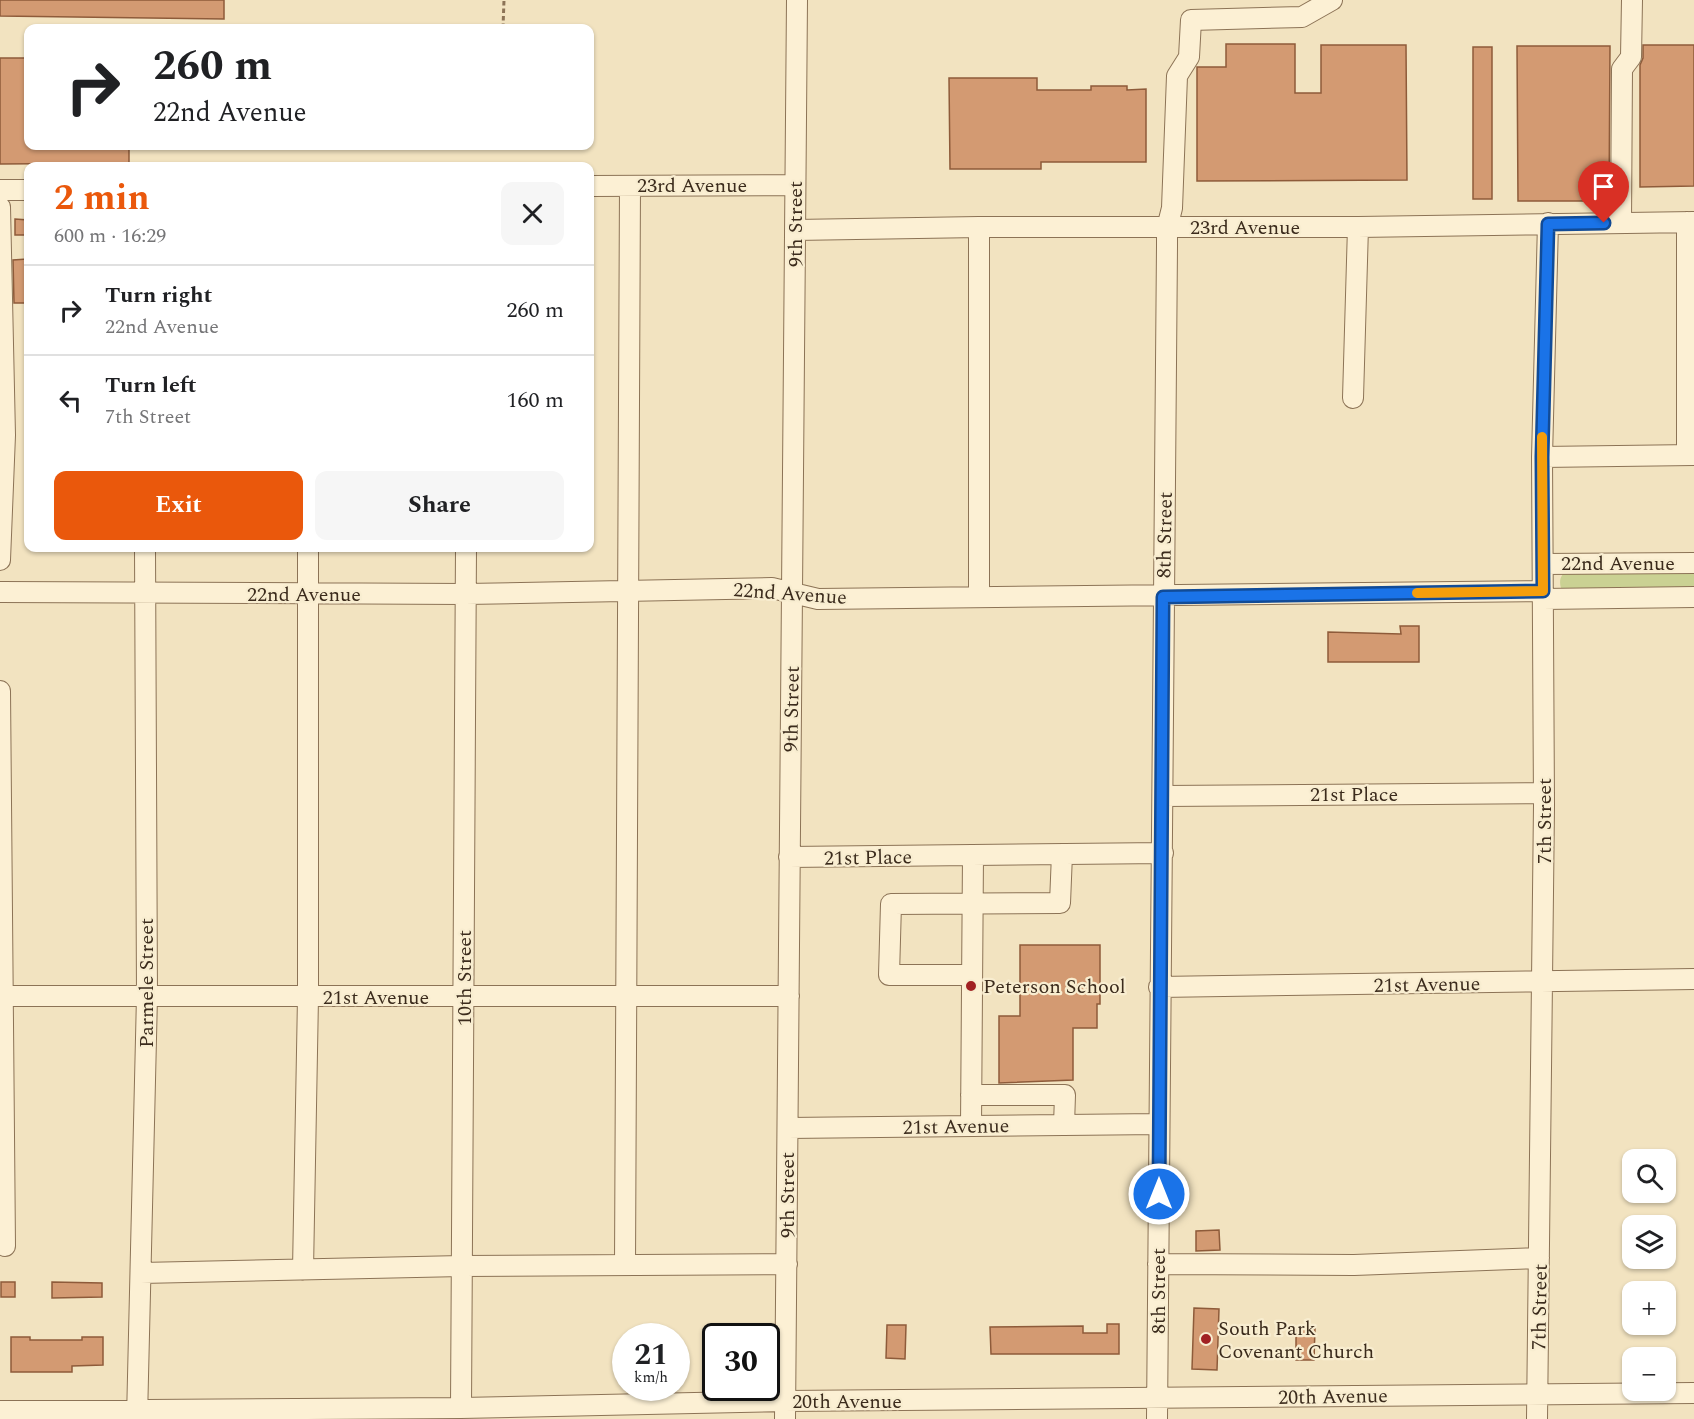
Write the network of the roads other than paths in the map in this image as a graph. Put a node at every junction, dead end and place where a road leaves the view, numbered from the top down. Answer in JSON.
{"nodes":[{"id":1,"x":797,"y":0,"type":"edge"},
{"id":2,"x":1332,"y":0,"type":"edge"},
{"id":3,"x":1632,"y":0,"type":"edge"},
{"id":4,"x":794,"y":185,"type":"junction"},
{"id":5,"x":594,"y":186,"type":"edge"},
{"id":6,"x":630,"y":186,"type":"junction"},
{"id":7,"x":0,"y":190,"type":"edge"},
{"id":8,"x":24,"y":190,"type":"edge"},
{"id":9,"x":0,"y":207,"type":"edge"},
{"id":10,"x":1691,"y":222,"type":"edge"},
{"id":11,"x":1622,"y":223,"type":"junction"},
{"id":12,"x":1548,"y":224,"type":"junction"},
{"id":13,"x":1358,"y":226,"type":"junction"},
{"id":14,"x":979,"y":227,"type":"junction"},
{"id":15,"x":1167,"y":228,"type":"junction"},
{"id":16,"x":795,"y":230,"type":"junction"},
{"id":17,"x":1353,"y":399,"type":"dead end"},
{"id":18,"x":1690,"y":455,"type":"edge"},
{"id":19,"x":1542,"y":457,"type":"junction"},
{"id":20,"x":145,"y":552,"type":"edge"},
{"id":21,"x":308,"y":552,"type":"edge"},
{"id":22,"x":466,"y":552,"type":"edge"},
{"id":23,"x":0,"y":560,"type":"edge"},
{"id":24,"x":1694,"y":563,"type":"edge"},
{"id":25,"x":1543,"y":564,"type":"junction"},
{"id":26,"x":630,"y":589,"type":"junction"},
{"id":27,"x":0,"y":592,"type":"edge"},
{"id":28,"x":145,"y":594,"type":"junction"},
{"id":29,"x":307,"y":594,"type":"junction"},
{"id":30,"x":466,"y":594,"type":"junction"},
{"id":31,"x":792,"y":594,"type":"junction"},
{"id":32,"x":1543,"y":595,"type":"junction"},
{"id":33,"x":979,"y":596,"type":"junction"},
{"id":34,"x":1163,"y":597,"type":"junction"},
{"id":35,"x":1694,"y":597,"type":"edge"},
{"id":36,"x":0,"y":691,"type":"edge"},
{"id":37,"x":1544,"y":793,"type":"junction"},
{"id":38,"x":1164,"y":796,"type":"junction"},
{"id":39,"x":1163,"y":853,"type":"junction"},
{"id":40,"x":1062,"y":854,"type":"junction"},
{"id":41,"x":973,"y":855,"type":"junction"},
{"id":42,"x":789,"y":857,"type":"junction"},
{"id":43,"x":972,"y":903,"type":"junction"},
{"id":44,"x":972,"y":975,"type":"junction"},
{"id":45,"x":1694,"y":980,"type":"edge"},
{"id":46,"x":1542,"y":982,"type":"junction"},
{"id":47,"x":1159,"y":987,"type":"junction"},
{"id":48,"x":2,"y":996,"type":"edge"},
{"id":49,"x":147,"y":996,"type":"junction"},
{"id":50,"x":627,"y":996,"type":"junction"},
{"id":51,"x":789,"y":996,"type":"junction"},
{"id":52,"x":308,"y":997,"type":"junction"},
{"id":53,"x":464,"y":997,"type":"junction"},
{"id":54,"x":971,"y":1095,"type":"junction"},
{"id":55,"x":1160,"y":1124,"type":"junction"},
{"id":56,"x":1064,"y":1125,"type":"junction"},
{"id":57,"x":971,"y":1126,"type":"junction"},
{"id":58,"x":788,"y":1128,"type":"junction"},
{"id":59,"x":5,"y":1246,"type":"dead end"},
{"id":60,"x":1539,"y":1258,"type":"junction"},
{"id":61,"x":787,"y":1264,"type":"junction"},
{"id":62,"x":1158,"y":1264,"type":"junction"},
{"id":63,"x":625,"y":1265,"type":"junction"},
{"id":64,"x":462,"y":1266,"type":"junction"},
{"id":65,"x":303,"y":1270,"type":"junction"},
{"id":66,"x":141,"y":1273,"type":"junction"},
{"id":67,"x":1694,"y":1393,"type":"edge"},
{"id":68,"x":1538,"y":1394,"type":"junction"},
{"id":69,"x":1157,"y":1398,"type":"junction"},
{"id":70,"x":461,"y":1408,"type":"junction"},
{"id":71,"x":785,"y":1410,"type":"edge"},
{"id":72,"x":0,"y":1411,"type":"edge"},
{"id":73,"x":137,"y":1414,"type":"edge"},
{"id":74,"x":1157,"y":1419,"type":"edge"},
{"id":75,"x":1538,"y":1419,"type":"edge"}],
"edges":[{"from":1,"to":4,"type":"street","name":"9th Street"},
{"from":2,"to":15,"type":"street","name":"8th Street"},
{"from":3,"to":11,"type":"street"},
{"from":4,"to":6,"type":"street","name":"23rd Avenue"},
{"from":4,"to":16,"type":"street","name":"9th Street"},
{"from":5,"to":6,"type":"street","name":"23rd Avenue"},
{"from":6,"to":26,"type":"street"},
{"from":7,"to":8,"type":"street"},
{"from":9,"to":23,"type":"street"},
{"from":10,"to":11,"type":"street","name":"23rd Avenue"},
{"from":10,"to":18,"type":"street"},
{"from":11,"to":12,"type":"street","name":"23rd Avenue"},
{"from":12,"to":13,"type":"street","name":"23rd Avenue"},
{"from":12,"to":19,"type":"street","name":"7th Street"},
{"from":13,"to":15,"type":"street","name":"23rd Avenue"},
{"from":13,"to":17,"type":"street"},
{"from":14,"to":15,"type":"street","name":"23rd Avenue"},
{"from":14,"to":16,"type":"street","name":"23rd Avenue"},
{"from":14,"to":33,"type":"street"},
{"from":15,"to":34,"type":"street","name":"8th Street"},
{"from":16,"to":31,"type":"street","name":"9th Street"},
{"from":18,"to":19,"type":"street"},
{"from":19,"to":25,"type":"street","name":"7th Street"},
{"from":20,"to":28,"type":"street","name":"Parmele Street"},
{"from":21,"to":29,"type":"street"},
{"from":22,"to":30,"type":"street","name":"10th Street"},
{"from":24,"to":25,"type":"street","name":"22nd Avenue"},
{"from":25,"to":32,"type":"street","name":"7th Street"},
{"from":26,"to":30,"type":"street","name":"22nd Avenue"},
{"from":26,"to":31,"type":"street","name":"22nd Avenue"},
{"from":26,"to":50,"type":"street"},
{"from":27,"to":28,"type":"street","name":"22nd Avenue"},
{"from":28,"to":29,"type":"street","name":"22nd Avenue"},
{"from":28,"to":49,"type":"street","name":"Parmele Street"},
{"from":29,"to":30,"type":"street","name":"22nd Avenue"},
{"from":29,"to":52,"type":"street"},
{"from":30,"to":53,"type":"street","name":"10th Street"},
{"from":31,"to":33,"type":"street","name":"22nd Avenue"},
{"from":31,"to":42,"type":"street","name":"9th Street"},
{"from":32,"to":34,"type":"street","name":"22nd Avenue"},
{"from":32,"to":35,"type":"street","name":"22nd Avenue"},
{"from":32,"to":37,"type":"street","name":"7th Street"},
{"from":33,"to":34,"type":"street","name":"22nd Avenue"},
{"from":34,"to":38,"type":"street","name":"8th Street"},
{"from":36,"to":48,"type":"street"},
{"from":37,"to":38,"type":"street","name":"21st Place"},
{"from":37,"to":46,"type":"street","name":"7th Street"},
{"from":38,"to":39,"type":"street","name":"8th Street"},
{"from":39,"to":40,"type":"street","name":"21st Place"},
{"from":39,"to":47,"type":"street","name":"8th Street"},
{"from":40,"to":41,"type":"street","name":"21st Place"},
{"from":40,"to":43,"type":"street"},
{"from":41,"to":42,"type":"street","name":"21st Place"},
{"from":41,"to":43,"type":"street"},
{"from":42,"to":51,"type":"street","name":"9th Street"},
{"from":43,"to":44,"type":"street"},
{"from":43,"to":44,"type":"street"},
{"from":44,"to":54,"type":"street"},
{"from":45,"to":46,"type":"street","name":"21st Avenue"},
{"from":46,"to":47,"type":"street","name":"21st Avenue"},
{"from":46,"to":60,"type":"street","name":"7th Street"},
{"from":47,"to":55,"type":"street","name":"8th Street"},
{"from":48,"to":49,"type":"street","name":"21st Avenue"},
{"from":48,"to":59,"type":"street"},
{"from":49,"to":52,"type":"street","name":"21st Avenue"},
{"from":49,"to":66,"type":"street","name":"Parmele Street"},
{"from":50,"to":51,"type":"street","name":"21st Avenue"},
{"from":50,"to":53,"type":"street","name":"21st Avenue"},
{"from":50,"to":63,"type":"street"},
{"from":51,"to":58,"type":"street","name":"9th Street"},
{"from":52,"to":53,"type":"street","name":"21st Avenue"},
{"from":52,"to":65,"type":"street"},
{"from":53,"to":64,"type":"street","name":"10th Street"},
{"from":54,"to":56,"type":"street"},
{"from":54,"to":57,"type":"street"},
{"from":55,"to":56,"type":"street","name":"21st Avenue"},
{"from":55,"to":62,"type":"street","name":"8th Street"},
{"from":56,"to":57,"type":"street","name":"21st Avenue"},
{"from":57,"to":58,"type":"street","name":"21st Avenue"},
{"from":58,"to":61,"type":"street","name":"9th Street"},
{"from":60,"to":62,"type":"street"},
{"from":60,"to":68,"type":"street","name":"7th Street"},
{"from":61,"to":63,"type":"street"},
{"from":61,"to":71,"type":"street","name":"9th Street"},
{"from":62,"to":69,"type":"street","name":"8th Street"},
{"from":63,"to":64,"type":"street"},
{"from":64,"to":65,"type":"street"},
{"from":64,"to":70,"type":"street","name":"10th Street"},
{"from":65,"to":66,"type":"street"},
{"from":66,"to":73,"type":"street","name":"Parmele Street"},
{"from":67,"to":68,"type":"street","name":"20th Avenue"},
{"from":68,"to":69,"type":"street","name":"20th Avenue"},
{"from":68,"to":75,"type":"street","name":"7th Street"},
{"from":69,"to":71,"type":"street","name":"20th Avenue"},
{"from":69,"to":74,"type":"street","name":"8th Street"},
{"from":70,"to":71,"type":"street","name":"20th Avenue"},
{"from":70,"to":73,"type":"street","name":"20th Avenue"},
{"from":72,"to":73,"type":"street","name":"20th Avenue"}]}
